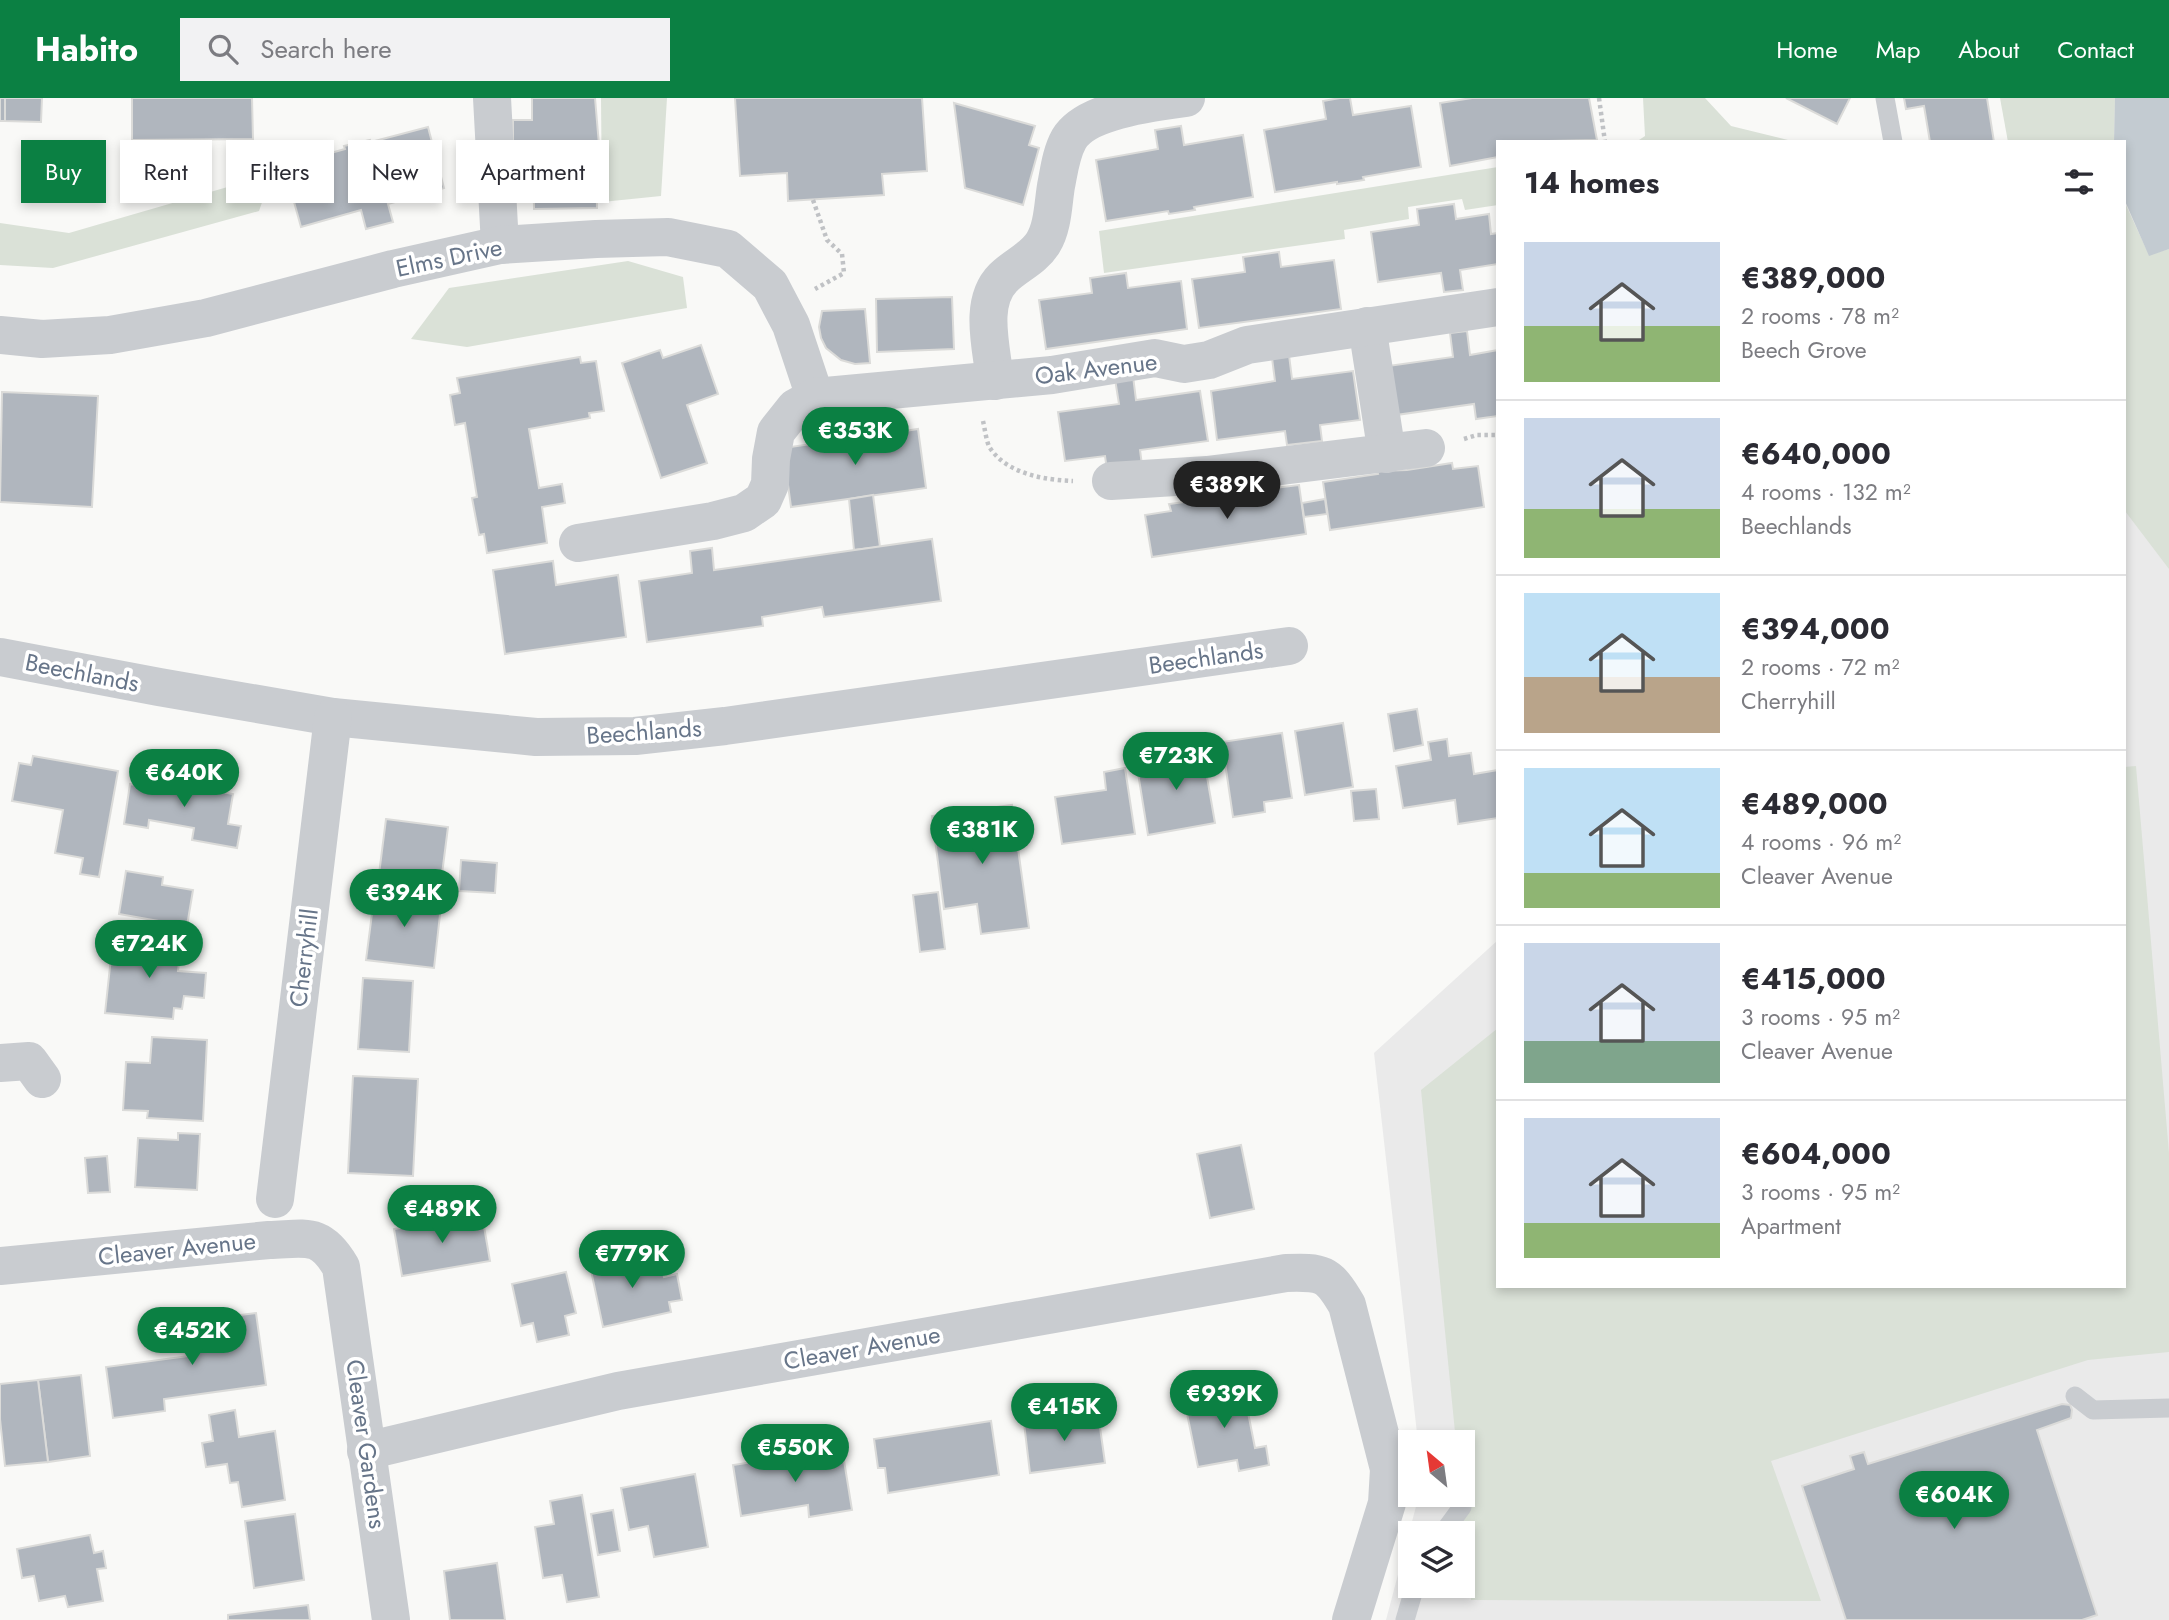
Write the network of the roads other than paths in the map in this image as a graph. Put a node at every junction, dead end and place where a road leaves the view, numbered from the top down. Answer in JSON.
{"nodes":[{"id":1,"x":492,"y":98,"type":"edge"},
{"id":2,"x":1885,"y":98,"type":"edge"},
{"id":3,"x":1176,"y":99,"type":"edge"},
{"id":4,"x":1893,"y":140,"type":"edge"},
{"id":5,"x":500,"y":245,"type":"junction"},
{"id":6,"x":1496,"y":307,"type":"edge"},
{"id":7,"x":1367,"y":326,"type":"junction"},
{"id":8,"x":0,"y":335,"type":"edge"},
{"id":9,"x":984,"y":382,"type":"junction"},
{"id":10,"x":815,"y":397,"type":"junction"},
{"id":11,"x":1426,"y":448,"type":"dead end"},
{"id":12,"x":1387,"y":454,"type":"junction"},
{"id":13,"x":1111,"y":481,"type":"road end"},
{"id":14,"x":578,"y":542,"type":"dead end"},
{"id":15,"x":1289,"y":646,"type":"dead end"},
{"id":16,"x":0,"y":657,"type":"edge"},
{"id":17,"x":333,"y":717,"type":"junction"},
{"id":18,"x":0,"y":1063,"type":"edge"},
{"id":19,"x":42,"y":1079,"type":"dead end"},
{"id":20,"x":275,"y":1199,"type":"dead end"},
{"id":21,"x":0,"y":1266,"type":"edge"},
{"id":22,"x":341,"y":1267,"type":"joint"},
{"id":23,"x":2076,"y":1396,"type":"dead end"},
{"id":24,"x":2169,"y":1408,"type":"edge"},
{"id":25,"x":366,"y":1451,"type":"junction"},
{"id":26,"x":1462,"y":1507,"type":"dead end"},
{"id":27,"x":1452,"y":1521,"type":"edge"},
{"id":28,"x":1411,"y":1598,"type":"edge"},
{"id":29,"x":391,"y":1620,"type":"edge"},
{"id":30,"x":1351,"y":1620,"type":"edge"},
{"id":31,"x":1405,"y":1620,"type":"edge"}],
"edges":[{"from":1,"to":5,"type":"street"},
{"from":2,"to":4,"type":"lane"},
{"from":3,"to":9,"type":"street"},
{"from":5,"to":8,"type":"street","name":"Elms Drive"},
{"from":5,"to":10,"type":"street","name":"Elms Drive"},
{"from":6,"to":7,"type":"street","name":"Oak Avenue"},
{"from":7,"to":9,"type":"street","name":"Oak Avenue"},
{"from":7,"to":12,"type":"street"},
{"from":9,"to":10,"type":"street","name":"Oak Avenue"},
{"from":10,"to":14,"type":"street"},
{"from":11,"to":12,"type":"street"},
{"from":12,"to":13,"type":"street"},
{"from":15,"to":17,"type":"street","name":"Beechlands"},
{"from":16,"to":17,"type":"street","name":"Beechlands"},
{"from":17,"to":20,"type":"street","name":"Cherryhill"},
{"from":18,"to":19,"type":"street"},
{"from":21,"to":22,"type":"street","name":"Cleaver Avenue"},
{"from":22,"to":25,"type":"street","name":"Cleaver Gardens"},
{"from":23,"to":24,"type":"lane"},
{"from":25,"to":29,"type":"street","name":"Cleaver Gardens"},
{"from":25,"to":30,"type":"street","name":"Cleaver Avenue"},
{"from":26,"to":27,"type":"lane"},
{"from":28,"to":31,"type":"lane"}]}
